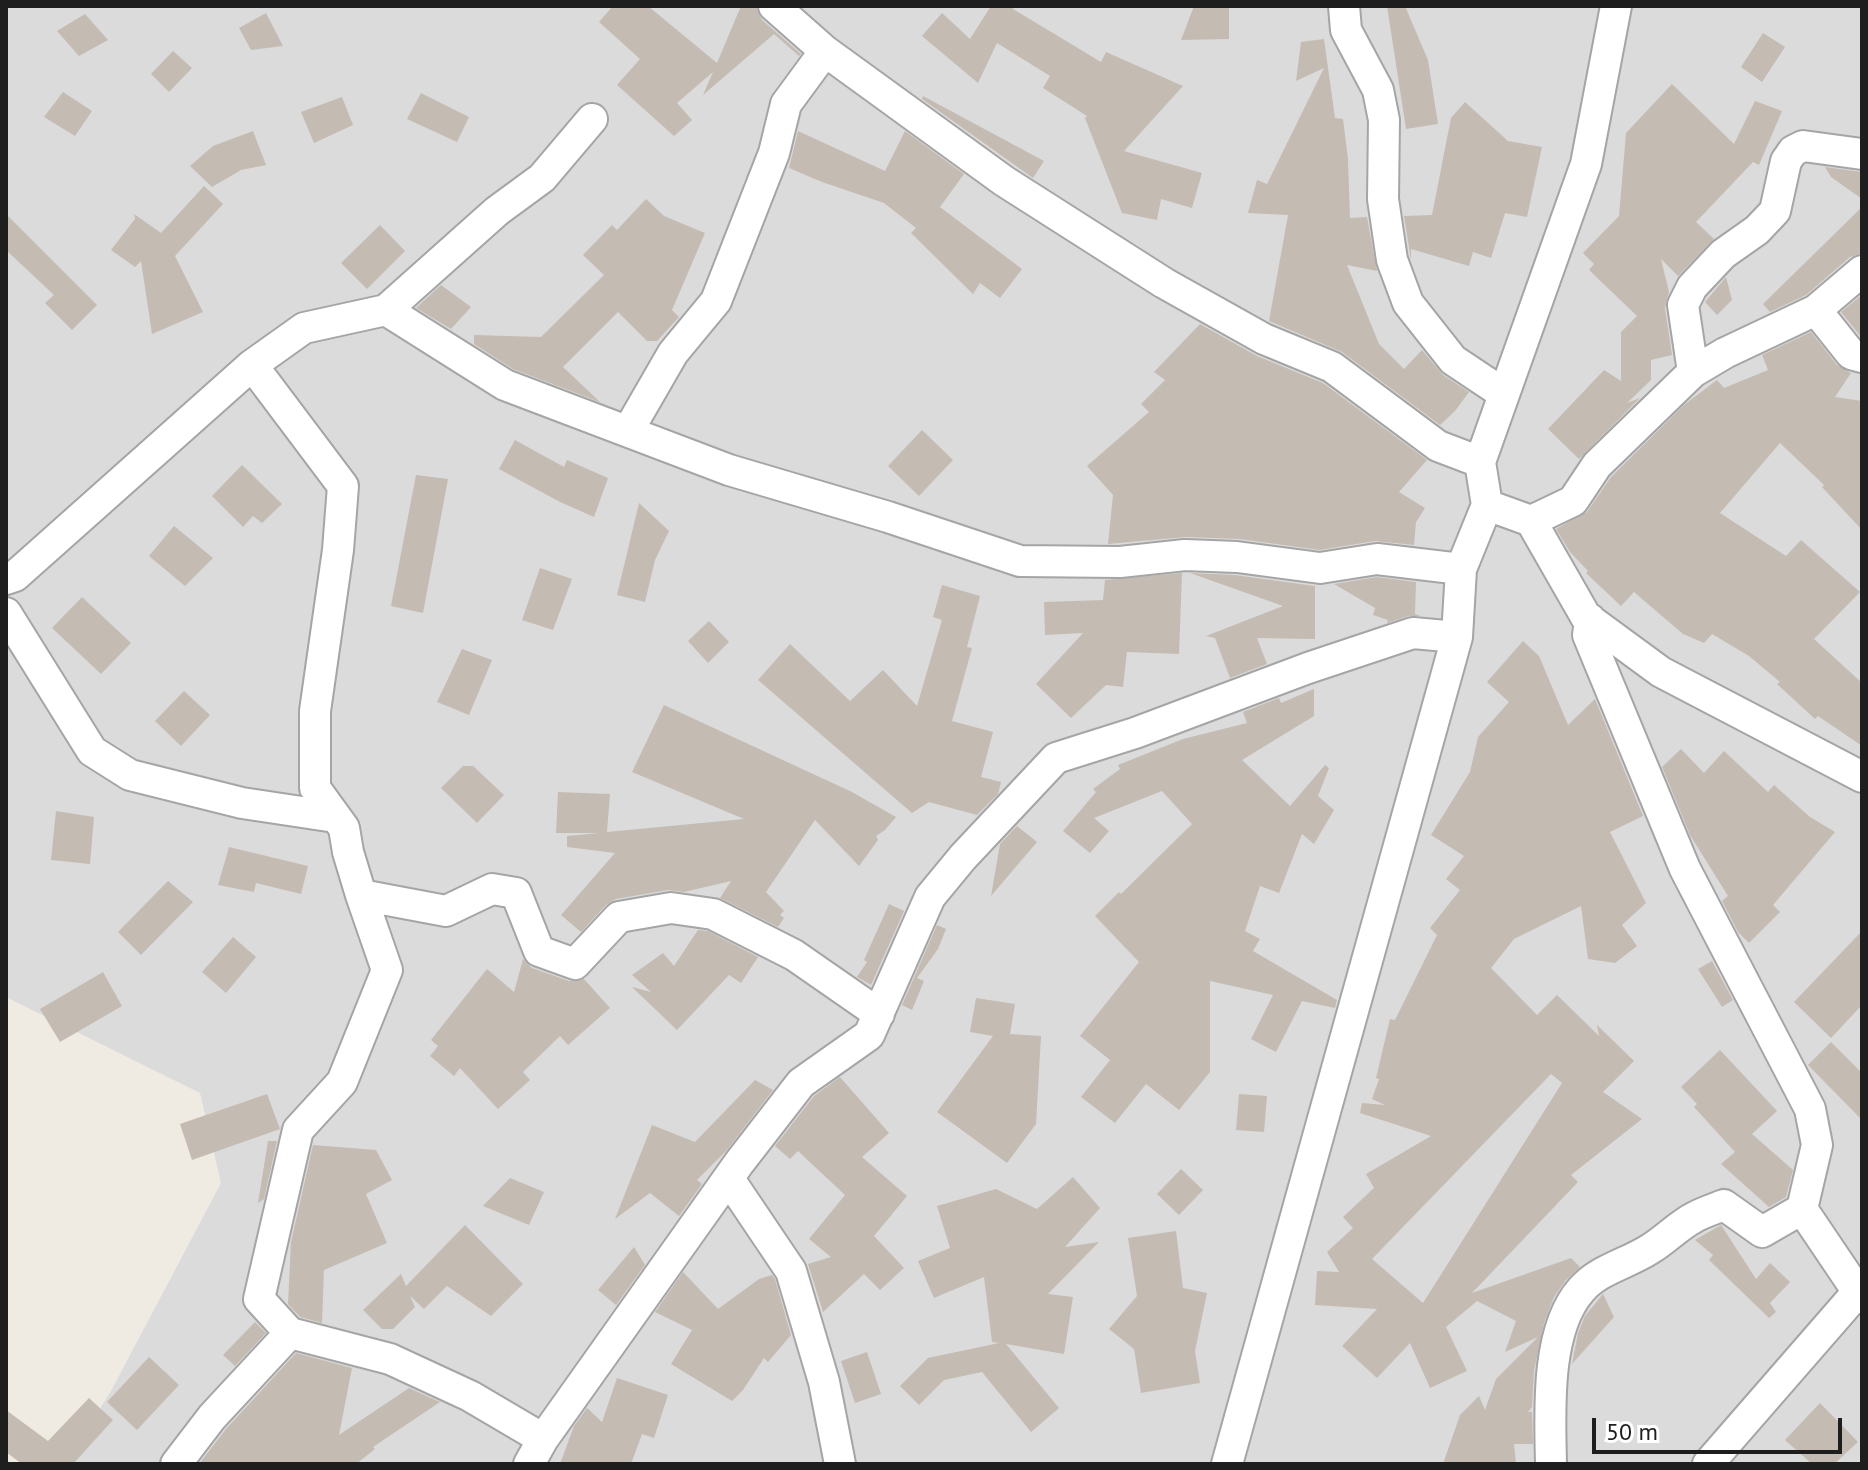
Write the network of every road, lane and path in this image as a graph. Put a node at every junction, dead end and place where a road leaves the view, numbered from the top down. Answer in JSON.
{"nodes":[{"id":1,"x":1344,"y":6,"type":"edge"},
{"id":2,"x":1616,"y":6,"type":"edge"},
{"id":3,"x":781,"y":9,"type":"edge"},
{"id":4,"x":825,"y":51,"type":"junction"},
{"id":5,"x":592,"y":119,"type":"dead end"},
{"id":6,"x":1862,"y":154,"type":"edge"},
{"id":7,"x":1862,"y":271,"type":"edge"},
{"id":8,"x":386,"y":310,"type":"junction"},
{"id":9,"x":1816,"y":310,"type":"junction"},
{"id":10,"x":1862,"y":357,"type":"edge"},
{"id":11,"x":252,"y":365,"type":"junction"},
{"id":12,"x":1693,"y":372,"type":"junction"},
{"id":13,"x":1504,"y":394,"type":"junction"},
{"id":14,"x":628,"y":431,"type":"junction"},
{"id":15,"x":1480,"y":462,"type":"junction"},
{"id":16,"x":1487,"y":505,"type":"junction"},
{"id":17,"x":1531,"y":521,"type":"junction"},
{"id":18,"x":1461,"y":569,"type":"junction"},
{"id":19,"x":6,"y":579,"type":"edge"},
{"id":20,"x":6,"y":613,"type":"edge"},
{"id":21,"x":1586,"y":617,"type":"junction"},
{"id":22,"x":1457,"y":637,"type":"junction"},
{"id":23,"x":1862,"y":777,"type":"edge"},
{"id":24,"x":335,"y":817,"type":"junction"},
{"id":25,"x":361,"y":895,"type":"junction"},
{"id":26,"x":879,"y":1014,"type":"junction"},
{"id":27,"x":729,"y":1179,"type":"junction"},
{"id":28,"x":1802,"y":1209,"type":"junction"},
{"id":29,"x":1861,"y":1292,"type":"edge"},
{"id":30,"x":290,"y":1333,"type":"junction"},
{"id":31,"x":536,"y":1452,"type":"edge"},
{"id":32,"x":176,"y":1464,"type":"edge"},
{"id":33,"x":840,"y":1464,"type":"edge"},
{"id":34,"x":1227,"y":1464,"type":"edge"},
{"id":35,"x":1551,"y":1464,"type":"edge"},
{"id":36,"x":1708,"y":1464,"type":"edge"}],
"edges":[{"from":1,"to":13,"type":"street"},
{"from":2,"to":13,"type":"street"},
{"from":3,"to":4,"type":"street"},
{"from":4,"to":14,"type":"street"},
{"from":4,"to":15,"type":"street"},
{"from":5,"to":8,"type":"street"},
{"from":6,"to":12,"type":"street"},
{"from":7,"to":9,"type":"street"},
{"from":8,"to":11,"type":"street"},
{"from":8,"to":14,"type":"street"},
{"from":9,"to":10,"type":"street"},
{"from":9,"to":12,"type":"street"},
{"from":11,"to":19,"type":"street"},
{"from":11,"to":24,"type":"street"},
{"from":12,"to":17,"type":"street"},
{"from":13,"to":15,"type":"street"},
{"from":14,"to":18,"type":"street"},
{"from":15,"to":16,"type":"street"},
{"from":16,"to":17,"type":"street"},
{"from":16,"to":18,"type":"street"},
{"from":17,"to":21,"type":"street"},
{"from":18,"to":22,"type":"street"},
{"from":20,"to":24,"type":"street"},
{"from":21,"to":23,"type":"street"},
{"from":21,"to":28,"type":"street"},
{"from":22,"to":26,"type":"street"},
{"from":22,"to":34,"type":"street"},
{"from":24,"to":25,"type":"street"},
{"from":25,"to":26,"type":"street"},
{"from":25,"to":30,"type":"street"},
{"from":26,"to":27,"type":"street"},
{"from":27,"to":31,"type":"street"},
{"from":27,"to":33,"type":"street"},
{"from":28,"to":29,"type":"street"},
{"from":28,"to":35,"type":"street"},
{"from":29,"to":36,"type":"street"},
{"from":30,"to":31,"type":"street"},
{"from":30,"to":32,"type":"street"}]}
